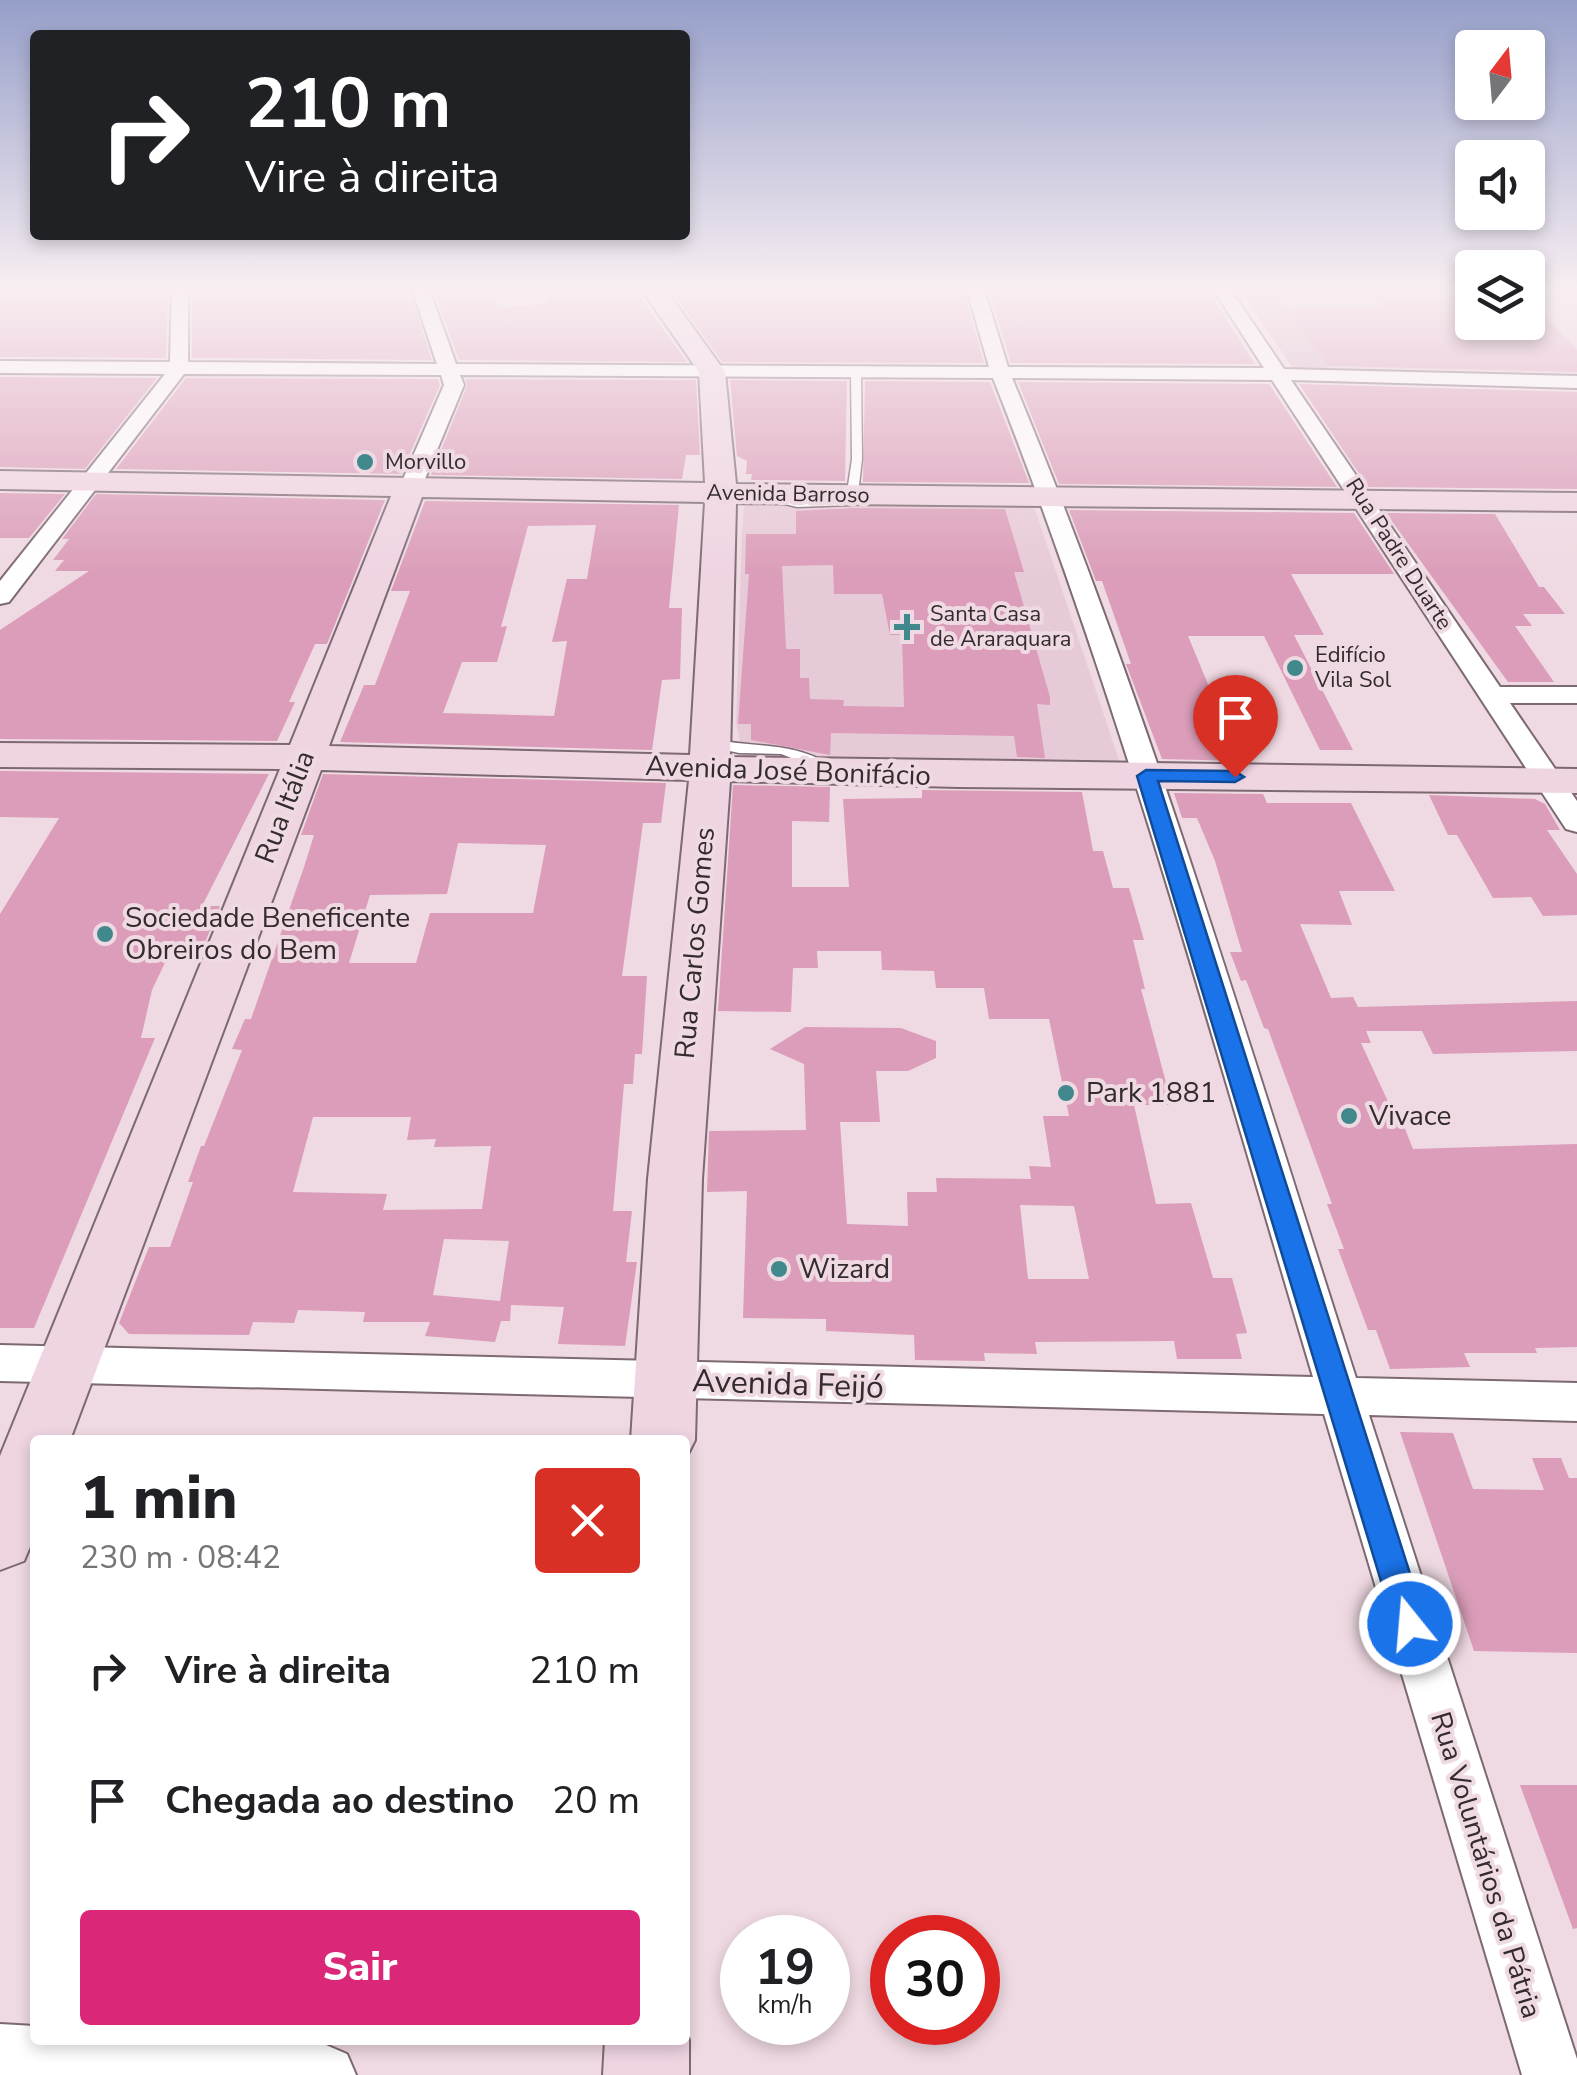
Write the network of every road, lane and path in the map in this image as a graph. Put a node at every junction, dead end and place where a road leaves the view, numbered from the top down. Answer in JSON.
{"nodes":[{"id":1,"x":167,"y":383,"type":"edge"},
{"id":2,"x":453,"y":383,"type":"edge"},
{"id":3,"x":713,"y":383,"type":"edge"},
{"id":4,"x":856,"y":383,"type":"edge"},
{"id":5,"x":1004,"y":383,"type":"edge"},
{"id":6,"x":1284,"y":383,"type":"edge"},
{"id":7,"x":0,"y":480,"type":"edge"},
{"id":8,"x":88,"y":481,"type":"junction"},
{"id":9,"x":411,"y":486,"type":"junction"},
{"id":10,"x":721,"y":494,"type":"junction"},
{"id":11,"x":855,"y":494,"type":"junction"},
{"id":12,"x":1049,"y":497,"type":"junction"},
{"id":13,"x":1363,"y":500,"type":"junction"},
{"id":14,"x":785,"y":501,"type":"dead end"},
{"id":15,"x":1577,"y":502,"type":"edge"},
{"id":16,"x":0,"y":597,"type":"edge"},
{"id":17,"x":1491,"y":695,"type":"junction"},
{"id":18,"x":1577,"y":695,"type":"edge"},
{"id":19,"x":0,"y":755,"type":"edge"},
{"id":20,"x":710,"y":756,"type":"junction"},
{"id":21,"x":305,"y":757,"type":"junction"},
{"id":22,"x":1146,"y":776,"type":"junction"},
{"id":23,"x":1563,"y":781,"type":"edge"},
{"id":24,"x":1577,"y":823,"type":"edge"},
{"id":25,"x":0,"y":1363,"type":"edge"},
{"id":26,"x":68,"y":1364,"type":"junction"},
{"id":27,"x":1339,"y":1399,"type":"junction"},
{"id":28,"x":1577,"y":1402,"type":"edge"},
{"id":29,"x":664,"y":1410,"type":"edge"},
{"id":30,"x":40,"y":1435,"type":"edge"},
{"id":31,"x":30,"y":1462,"type":"edge"},
{"id":32,"x":0,"y":1539,"type":"edge"},
{"id":33,"x":647,"y":2045,"type":"edge"},
{"id":34,"x":0,"y":2054,"type":"edge"},
{"id":35,"x":326,"y":2075,"type":"edge"},
{"id":36,"x":646,"y":2075,"type":"edge"},
{"id":37,"x":1552,"y":2075,"type":"edge"}],
"edges":[{"from":1,"to":8,"type":"street"},
{"from":2,"to":9,"type":"street","name":"Rua Itália"},
{"from":3,"to":10,"type":"street","name":"Rua Carlos Gomes"},
{"from":4,"to":11,"type":"lane"},
{"from":5,"to":12,"type":"street","name":"Rua Voluntários da Pátria"},
{"from":6,"to":13,"type":"street","name":"Rua Padre Duarte"},
{"from":7,"to":8,"type":"street","name":"Avenida Barroso"},
{"from":8,"to":9,"type":"street","name":"Avenida Barroso"},
{"from":8,"to":16,"type":"street"},
{"from":9,"to":10,"type":"street","name":"Avenida Barroso"},
{"from":9,"to":21,"type":"street","name":"Rua Itália"},
{"from":10,"to":11,"type":"street","name":"Avenida Barroso"},
{"from":10,"to":20,"type":"street","name":"Rua Carlos Gomes"},
{"from":11,"to":12,"type":"street","name":"Avenida Barroso"},
{"from":11,"to":14,"type":"lane"},
{"from":12,"to":13,"type":"street","name":"Avenida Barroso"},
{"from":12,"to":22,"type":"street","name":"Rua Voluntários da Pátria"},
{"from":13,"to":15,"type":"street","name":"Avenida Barroso"},
{"from":13,"to":17,"type":"street","name":"Rua Padre Duarte"},
{"from":17,"to":18,"type":"street"},
{"from":17,"to":23,"type":"street","name":"Rua Padre Duarte"},
{"from":19,"to":21,"type":"street","name":"Avenida José Bonifácio"},
{"from":20,"to":21,"type":"street","name":"Avenida José Bonifácio"},
{"from":20,"to":22,"type":"street","name":"Avenida José Bonifácio"},
{"from":20,"to":29,"type":"street","name":"Rua Carlos Gomes"},
{"from":21,"to":26,"type":"street","name":"Rua Itália"},
{"from":22,"to":23,"type":"street","name":"Avenida José Bonifácio"},
{"from":22,"to":27,"type":"street","name":"Rua Voluntários da Pátria"},
{"from":23,"to":24,"type":"street","name":"Rua Padre Duarte"},
{"from":25,"to":26,"type":"street","name":"Avenida Feijó"},
{"from":26,"to":29,"type":"street","name":"Avenida Feijó"},
{"from":26,"to":30,"type":"street","name":"Rua Itália"},
{"from":27,"to":28,"type":"street","name":"Avenida Feijó"},
{"from":27,"to":29,"type":"street","name":"Avenida Feijó"},
{"from":27,"to":37,"type":"street","name":"Rua Voluntários da Pátria"},
{"from":31,"to":32,"type":"street"},
{"from":33,"to":36,"type":"street"},
{"from":34,"to":35,"type":"street"}]}
